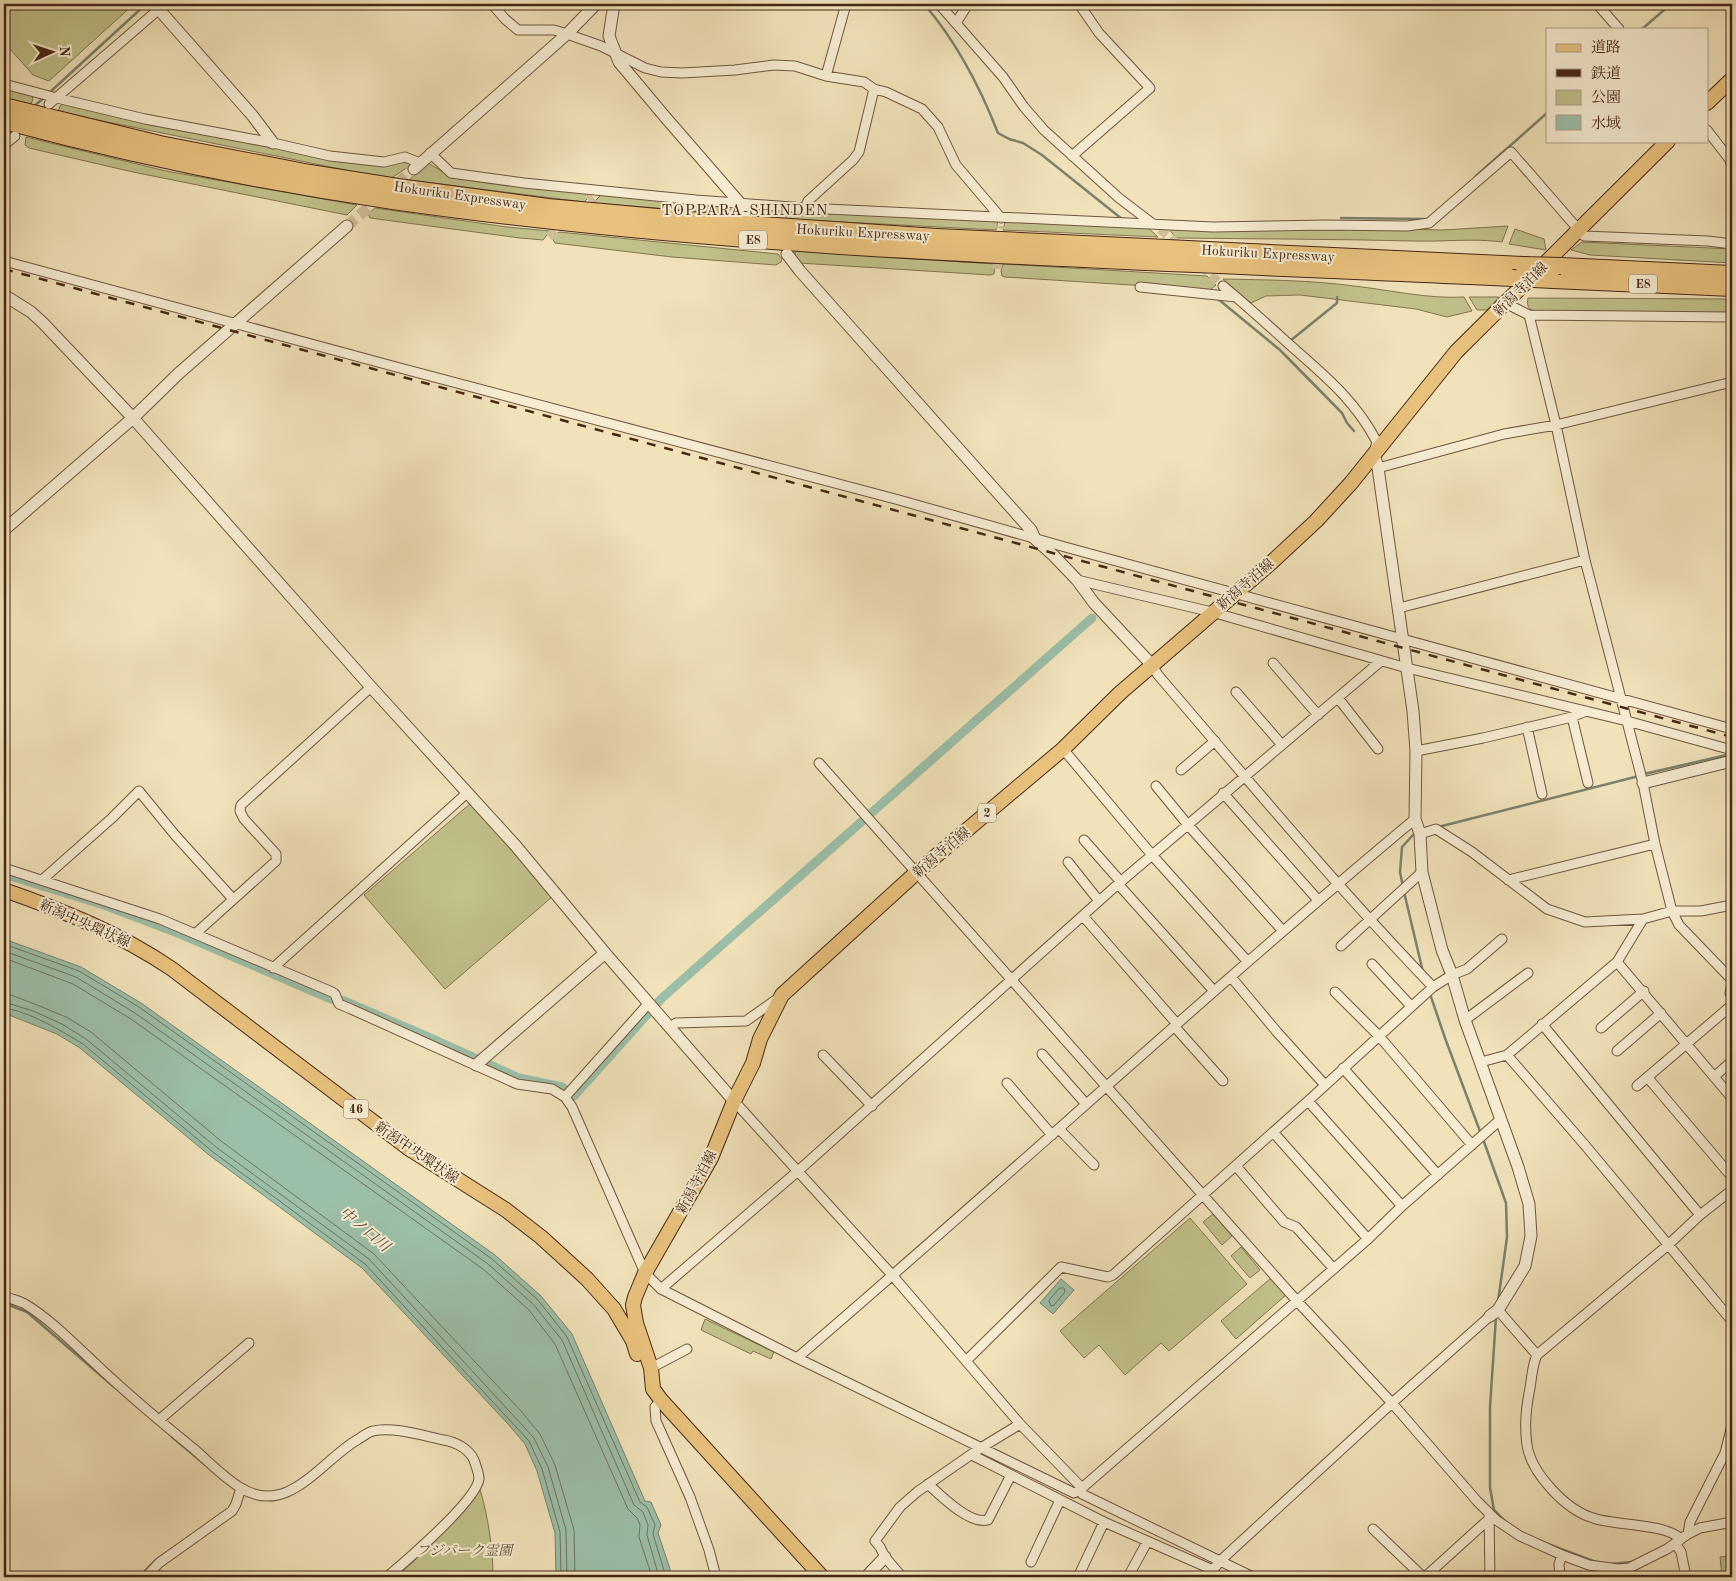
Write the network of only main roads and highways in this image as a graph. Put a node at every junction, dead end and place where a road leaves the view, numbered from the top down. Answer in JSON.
{"nodes":[{"id":1,"x":1732,"y":79,"type":"edge"},
{"id":2,"x":1708,"y":102,"type":"edge"},
{"id":3,"x":4,"y":106,"type":"edge"},
{"id":4,"x":4,"y":121,"type":"edge"},
{"id":5,"x":1667,"y":142,"type":"edge"},
{"id":6,"x":1557,"y":273,"type":"junction"},
{"id":7,"x":1732,"y":274,"type":"edge"},
{"id":8,"x":1732,"y":288,"type":"edge"},
{"id":9,"x":4,"y":890,"type":"edge"},
{"id":10,"x":657,"y":1395,"type":"junction"},
{"id":11,"x":822,"y":1577,"type":"edge"}],
"edges":[{"from":1,"to":2,"type":"main road"},
{"from":3,"to":6,"type":"highway","name":"Hokuriku Expressway","number":"E8","bridge":true},
{"from":4,"to":6,"type":"highway","name":"Hokuriku Expressway","number":"E8","bridge":true},
{"from":5,"to":10,"type":"main road","name":"新潟寺泊線","number":"2"},
{"from":6,"to":7,"type":"highway","name":"Hokuriku Expressway","number":"E8"},
{"from":6,"to":8,"type":"highway","name":"Hokuriku Expressway","number":"E8"},
{"from":9,"to":10,"type":"main road","name":"新潟中央環状線","number":"46"},
{"from":10,"to":11,"type":"main road"}]}
